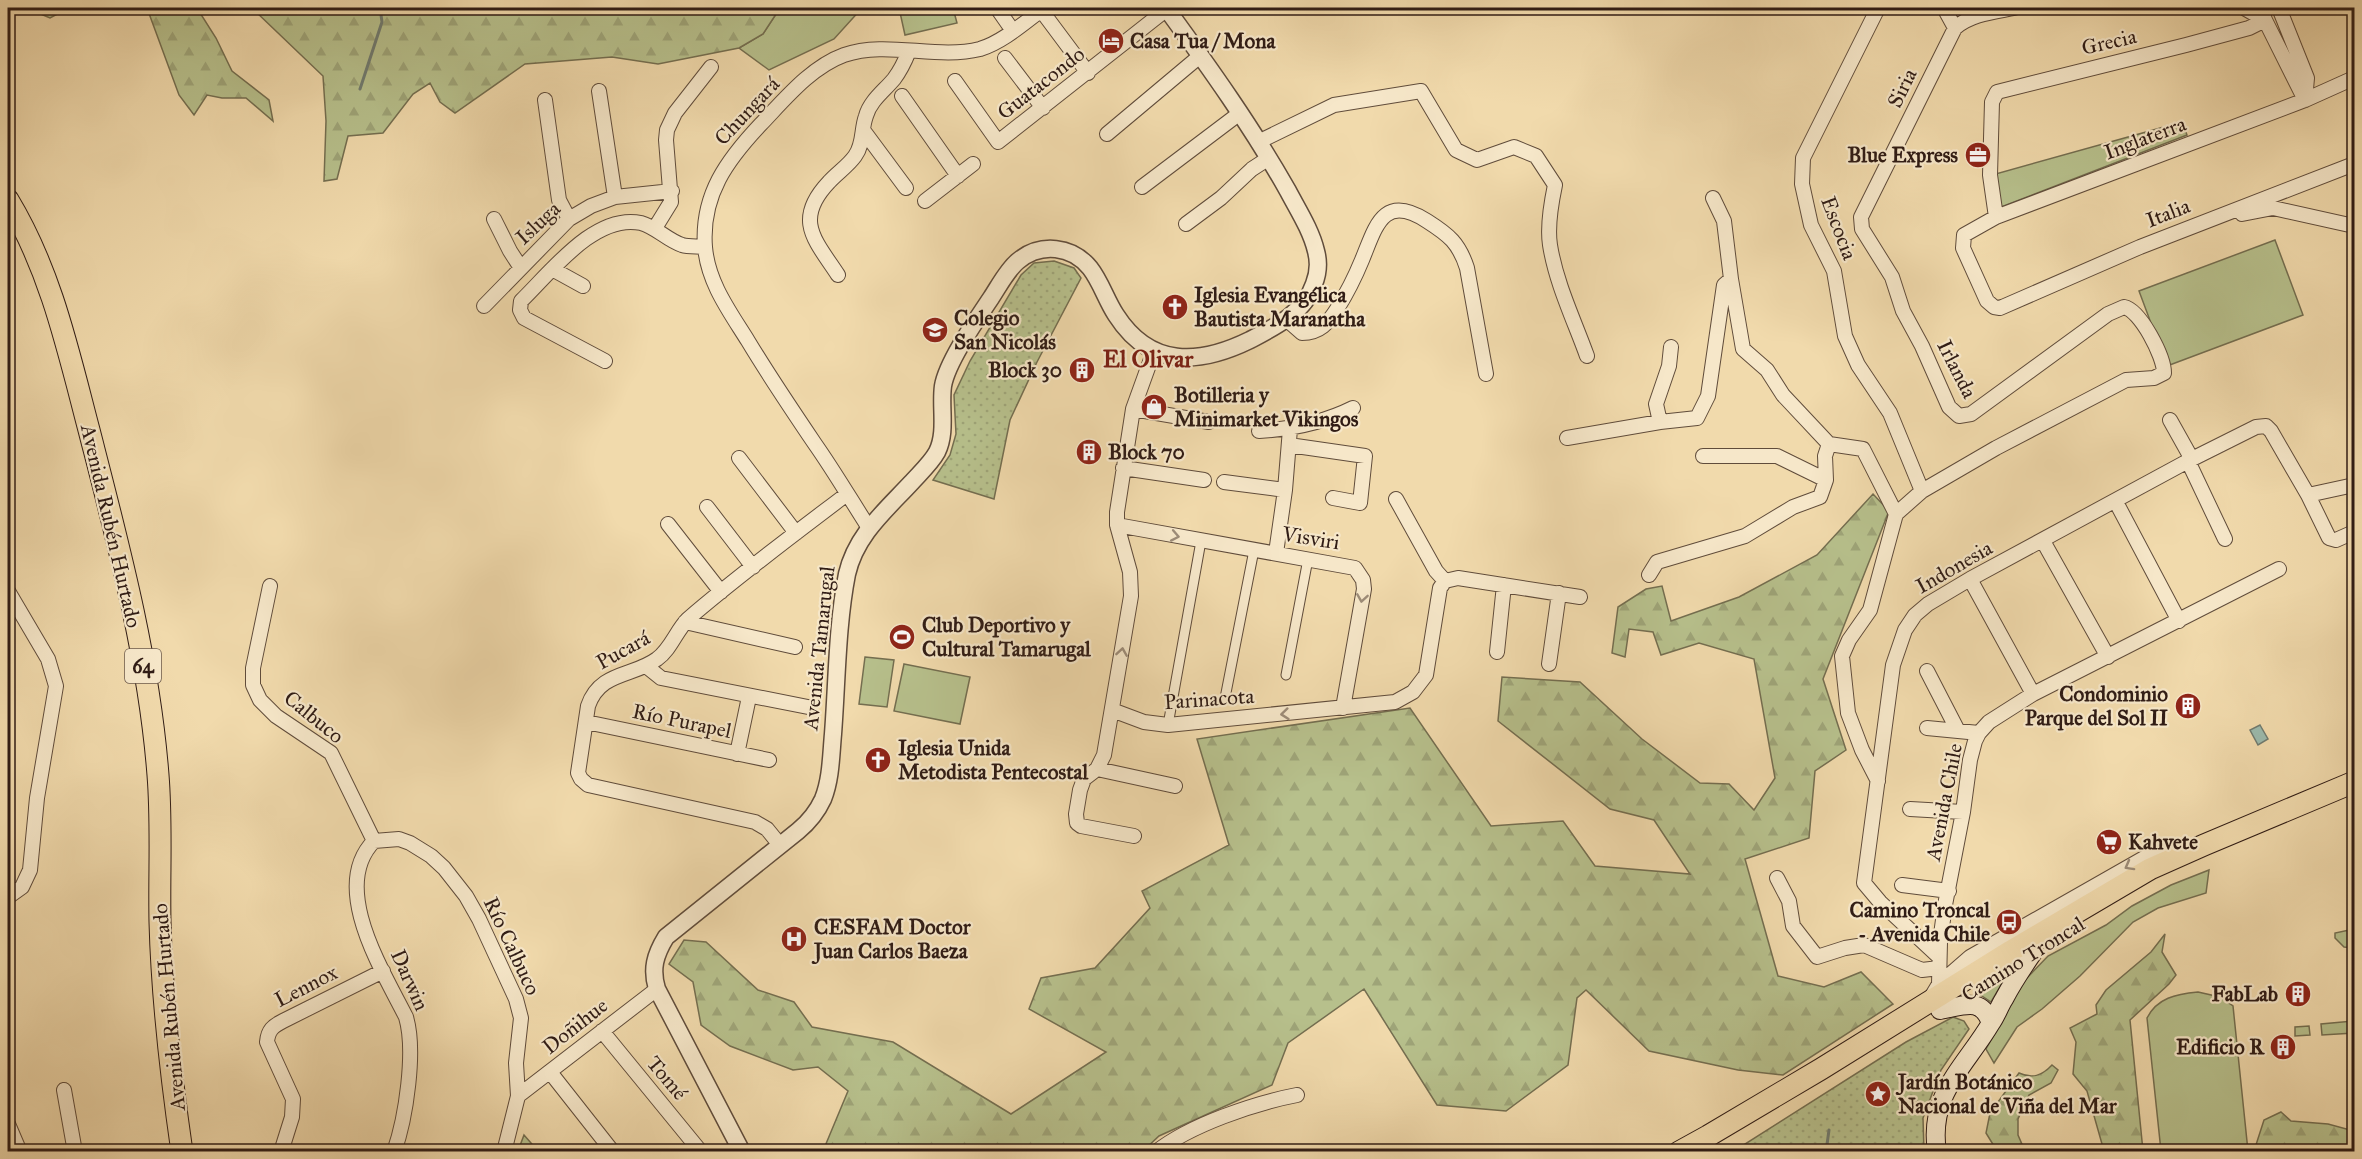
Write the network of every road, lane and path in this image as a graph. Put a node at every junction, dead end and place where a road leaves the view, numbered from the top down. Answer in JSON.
{"nodes":[{"id":1,"x":997,"y":8,"type":"edge"},
{"id":2,"x":1167,"y":8,"type":"edge"},
{"id":3,"x":1878,"y":8,"type":"edge"},
{"id":4,"x":1944,"y":8,"type":"edge"},
{"id":5,"x":2014,"y":8,"type":"edge"},
{"id":6,"x":2244,"y":8,"type":"edge"},
{"id":7,"x":2279,"y":8,"type":"edge"},
{"id":8,"x":1043,"y":9,"type":"edge"},
{"id":9,"x":2263,"y":14,"type":"edge"},
{"id":10,"x":1955,"y":28,"type":"junction"},
{"id":11,"x":1013,"y":31,"type":"junction"},
{"id":12,"x":909,"y":51,"type":"junction"},
{"id":13,"x":1200,"y":56,"type":"junction"},
{"id":14,"x":1005,"y":58,"type":"dead end"},
{"id":15,"x":711,"y":67,"type":"dead end"},
{"id":16,"x":1088,"y":73,"type":"junction"},
{"id":17,"x":2355,"y":78,"type":"edge"},
{"id":18,"x":955,"y":81,"type":"dead end"},
{"id":19,"x":599,"y":91,"type":"dead end"},
{"id":20,"x":902,"y":96,"type":"dead end"},
{"id":21,"x":544,"y":100,"type":"dead end"},
{"id":22,"x":2305,"y":100,"type":"junction"},
{"id":23,"x":1043,"y":108,"type":"junction"},
{"id":24,"x":1240,"y":113,"type":"junction"},
{"id":25,"x":864,"y":130,"type":"junction"},
{"id":26,"x":1107,"y":134,"type":"dead end"},
{"id":27,"x":1258,"y":142,"type":"junction"},
{"id":28,"x":1269,"y":158,"type":"junction"},
{"id":29,"x":973,"y":164,"type":"dead end"},
{"id":30,"x":2355,"y":164,"type":"edge"},
{"id":31,"x":958,"y":176,"type":"junction"},
{"id":32,"x":1142,"y":187,"type":"dead end"},
{"id":33,"x":906,"y":188,"type":"dead end"},
{"id":34,"x":672,"y":191,"type":"junction"},
{"id":35,"x":615,"y":196,"type":"junction"},
{"id":36,"x":1713,"y":198,"type":"dead end"},
{"id":37,"x":8,"y":200,"type":"edge"},
{"id":38,"x":925,"y":201,"type":"dead end"},
{"id":39,"x":1996,"y":217,"type":"junction"},
{"id":40,"x":494,"y":219,"type":"dead end"},
{"id":41,"x":568,"y":219,"type":"junction"},
{"id":42,"x":2210,"y":219,"type":"junction"},
{"id":43,"x":1860,"y":223,"type":"joint"},
{"id":44,"x":8,"y":225,"type":"edge"},
{"id":45,"x":1186,"y":225,"type":"dead end"},
{"id":46,"x":2355,"y":226,"type":"edge"},
{"id":47,"x":655,"y":228,"type":"junction"},
{"id":48,"x":705,"y":247,"type":"junction"},
{"id":49,"x":521,"y":268,"type":"junction"},
{"id":50,"x":554,"y":270,"type":"junction"},
{"id":51,"x":838,"y":275,"type":"dead end"},
{"id":52,"x":1731,"y":279,"type":"junction"},
{"id":53,"x":583,"y":286,"type":"dead end"},
{"id":54,"x":484,"y":306,"type":"dead end"},
{"id":55,"x":2000,"y":308,"type":"joint"},
{"id":56,"x":1286,"y":319,"type":"junction"},
{"id":57,"x":1671,"y":347,"type":"dead end"},
{"id":58,"x":1154,"y":351,"type":"junction"},
{"id":59,"x":1587,"y":356,"type":"dead end"},
{"id":60,"x":605,"y":361,"type":"dead end"},
{"id":61,"x":1485,"y":374,"type":"dead end"},
{"id":62,"x":1353,"y":408,"type":"dead end"},
{"id":63,"x":1133,"y":409,"type":"junction"},
{"id":64,"x":2170,"y":420,"type":"dead end"},
{"id":65,"x":1209,"y":422,"type":"dead end"},
{"id":66,"x":1660,"y":422,"type":"junction"},
{"id":67,"x":1290,"y":429,"type":"junction"},
{"id":68,"x":1259,"y":431,"type":"dead end"},
{"id":69,"x":1567,"y":438,"type":"dead end"},
{"id":70,"x":1829,"y":444,"type":"junction"},
{"id":71,"x":1289,"y":445,"type":"junction"},
{"id":72,"x":1703,"y":456,"type":"dead end"},
{"id":73,"x":739,"y":458,"type":"dead end"},
{"id":74,"x":2188,"y":461,"type":"junction"},
{"id":75,"x":1123,"y":468,"type":"junction"},
{"id":76,"x":1204,"y":480,"type":"dead end"},
{"id":77,"x":1826,"y":480,"type":"junction"},
{"id":78,"x":1224,"y":482,"type":"dead end"},
{"id":79,"x":2355,"y":485,"type":"edge"},
{"id":80,"x":1285,"y":490,"type":"junction"},
{"id":81,"x":1922,"y":492,"type":"junction"},
{"id":82,"x":847,"y":494,"type":"junction"},
{"id":83,"x":2308,"y":495,"type":"junction"},
{"id":84,"x":1333,"y":498,"type":"dead end"},
{"id":85,"x":1396,"y":500,"type":"dead end"},
{"id":86,"x":2116,"y":502,"type":"junction"},
{"id":87,"x":706,"y":507,"type":"dead end"},
{"id":88,"x":1896,"y":514,"type":"junction"},
{"id":89,"x":668,"y":524,"type":"dead end"},
{"id":90,"x":1117,"y":525,"type":"junction"},
{"id":91,"x":869,"y":528,"type":"junction"},
{"id":92,"x":2355,"y":532,"type":"edge"},
{"id":93,"x":795,"y":533,"type":"junction"},
{"id":94,"x":2225,"y":539,"type":"dead end"},
{"id":95,"x":1201,"y":541,"type":"junction"},
{"id":96,"x":2043,"y":541,"type":"junction"},
{"id":97,"x":1254,"y":550,"type":"junction"},
{"id":98,"x":1276,"y":554,"type":"junction"},
{"id":99,"x":1308,"y":559,"type":"junction"},
{"id":100,"x":753,"y":567,"type":"junction"},
{"id":101,"x":2279,"y":569,"type":"dead end"},
{"id":102,"x":1649,"y":575,"type":"dead end"},
{"id":103,"x":1970,"y":579,"type":"junction"},
{"id":104,"x":1451,"y":580,"type":"junction"},
{"id":105,"x":1504,"y":585,"type":"junction"},
{"id":106,"x":270,"y":586,"type":"dead end"},
{"id":107,"x":8,"y":591,"type":"edge"},
{"id":108,"x":721,"y":592,"type":"junction"},
{"id":109,"x":1559,"y":593,"type":"junction"},
{"id":110,"x":1580,"y":597,"type":"dead end"},
{"id":111,"x":2179,"y":621,"type":"junction"},
{"id":112,"x":685,"y":622,"type":"junction"},
{"id":113,"x":795,"y":647,"type":"dead end"},
{"id":114,"x":1497,"y":652,"type":"dead end"},
{"id":115,"x":2108,"y":657,"type":"junction"},
{"id":116,"x":1549,"y":664,"type":"dead end"},
{"id":117,"x":646,"y":666,"type":"junction"},
{"id":118,"x":1927,"y":671,"type":"dead end"},
{"id":119,"x":1286,"y":675,"type":"dead end"},
{"id":120,"x":2033,"y":694,"type":"junction"},
{"id":121,"x":749,"y":697,"type":"junction"},
{"id":122,"x":1225,"y":698,"type":"dead end"},
{"id":123,"x":808,"y":707,"type":"dead end"},
{"id":124,"x":1343,"y":708,"type":"junction"},
{"id":125,"x":1112,"y":710,"type":"junction"},
{"id":126,"x":585,"y":722,"type":"junction"},
{"id":127,"x":1168,"y":725,"type":"junction"},
{"id":128,"x":1927,"y":728,"type":"dead end"},
{"id":129,"x":1957,"y":729,"type":"junction"},
{"id":130,"x":1979,"y":733,"type":"junction"},
{"id":131,"x":737,"y":754,"type":"junction"},
{"id":132,"x":769,"y":760,"type":"dead end"},
{"id":133,"x":1097,"y":769,"type":"junction"},
{"id":134,"x":1878,"y":781,"type":"junction"},
{"id":135,"x":2355,"y":782,"type":"edge"},
{"id":136,"x":1175,"y":786,"type":"dead end"},
{"id":137,"x":2355,"y":796,"type":"edge"},
{"id":138,"x":1910,"y":809,"type":"dead end"},
{"id":139,"x":1963,"y":812,"type":"junction"},
{"id":140,"x":1134,"y":836,"type":"dead end"},
{"id":141,"x":374,"y":841,"type":"junction"},
{"id":142,"x":780,"y":845,"type":"junction"},
{"id":143,"x":2204,"y":845,"type":"junction"},
{"id":144,"x":1777,"y":878,"type":"dead end"},
{"id":145,"x":1902,"y":885,"type":"dead end"},
{"id":146,"x":1949,"y":891,"type":"junction"},
{"id":147,"x":8,"y":897,"type":"edge"},
{"id":148,"x":2034,"y":951,"type":"junction"},
{"id":149,"x":1970,"y":957,"type":"junction"},
{"id":150,"x":1939,"y":963,"type":"junction"},
{"id":151,"x":383,"y":971,"type":"junction"},
{"id":152,"x":657,"y":989,"type":"junction"},
{"id":153,"x":1936,"y":999,"type":"junction"},
{"id":154,"x":1991,"y":1023,"type":"junction"},
{"id":155,"x":602,"y":1031,"type":"junction"},
{"id":156,"x":550,"y":1072,"type":"junction"},
{"id":157,"x":64,"y":1090,"type":"dead end"},
{"id":158,"x":518,"y":1095,"type":"junction"},
{"id":159,"x":1297,"y":1095,"type":"dead end"},
{"id":160,"x":8,"y":1124,"type":"edge"},
{"id":161,"x":20,"y":1152,"type":"edge"},
{"id":162,"x":75,"y":1152,"type":"edge"},
{"id":163,"x":170,"y":1152,"type":"edge"},
{"id":164,"x":182,"y":1152,"type":"edge"},
{"id":165,"x":281,"y":1152,"type":"edge"},
{"id":166,"x":394,"y":1152,"type":"edge"},
{"id":167,"x":504,"y":1152,"type":"edge"},
{"id":168,"x":613,"y":1152,"type":"edge"},
{"id":169,"x":701,"y":1152,"type":"edge"},
{"id":170,"x":742,"y":1152,"type":"edge"},
{"id":171,"x":1156,"y":1152,"type":"edge"},
{"id":172,"x":1371,"y":1152,"type":"edge"},
{"id":173,"x":1418,"y":1152,"type":"edge"},
{"id":174,"x":1679,"y":1152,"type":"edge"},
{"id":175,"x":1708,"y":1152,"type":"edge"},
{"id":176,"x":1937,"y":1152,"type":"edge"}],
"edges":[{"from":1,"to":11,"type":"street"},
{"from":2,"to":13,"type":"street","name":"Avenida Tamarugal"},
{"from":2,"to":16,"type":"street","name":"Guatacondo"},
{"from":3,"to":81,"type":"street","name":"Escocia"},
{"from":4,"to":10,"type":"street"},
{"from":5,"to":10,"type":"street"},
{"from":6,"to":9,"type":"street"},
{"from":7,"to":22,"type":"street"},
{"from":8,"to":11,"type":"street","name":"Chungará"},
{"from":8,"to":16,"type":"street"},
{"from":9,"to":22,"type":"street"},
{"from":9,"to":39,"type":"street","name":"Grecia"},
{"from":10,"to":43,"type":"street","name":"Siria"},
{"from":11,"to":12,"type":"street","name":"Chungará"},
{"from":12,"to":25,"type":"street"},
{"from":12,"to":48,"type":"street","name":"Chungará"},
{"from":13,"to":24,"type":"street","name":"Avenida Tamarugal"},
{"from":13,"to":26,"type":"street"},
{"from":14,"to":23,"type":"street"},
{"from":15,"to":34,"type":"street"},
{"from":16,"to":23,"type":"street","name":"Guatacondo"},
{"from":17,"to":22,"type":"street","name":"Inglaterra"},
{"from":18,"to":23,"type":"street","name":"Guatacondo"},
{"from":19,"to":35,"type":"street"},
{"from":20,"to":31,"type":"street"},
{"from":21,"to":41,"type":"street"},
{"from":22,"to":39,"type":"street","name":"Inglaterra"},
{"from":24,"to":27,"type":"street","name":"Avenida Tamarugal"},
{"from":24,"to":32,"type":"street"},
{"from":25,"to":33,"type":"street"},
{"from":25,"to":51,"type":"street"},
{"from":27,"to":28,"type":"street","name":"Avenida Tamarugal"},
{"from":27,"to":59,"type":"street"},
{"from":28,"to":45,"type":"street"},
{"from":28,"to":56,"type":"street","name":"Avenida Tamarugal"},
{"from":29,"to":31,"type":"street"},
{"from":30,"to":42,"type":"street","name":"Italia"},
{"from":31,"to":38,"type":"street"},
{"from":34,"to":35,"type":"street","name":"Isluga"},
{"from":34,"to":47,"type":"street"},
{"from":35,"to":41,"type":"street","name":"Isluga"},
{"from":36,"to":52,"type":"street"},
{"from":37,"to":164,"type":"main road","name":"Avenida Rubén Hurtado","number":"64"},
{"from":39,"to":55,"type":"street","name":"Inglaterra"},
{"from":40,"to":49,"type":"street"},
{"from":41,"to":49,"type":"street","name":"Isluga"},
{"from":42,"to":46,"type":"street"},
{"from":42,"to":55,"type":"street","name":"Italia"},
{"from":43,"to":81,"type":"street","name":"Irlanda"},
{"from":44,"to":163,"type":"main road","name":"Avenida Rubén Hurtado","number":"64"},
{"from":47,"to":48,"type":"street","name":"Isluga"},
{"from":47,"to":50,"type":"street","name":"Isluga"},
{"from":48,"to":82,"type":"street","name":"Chungará"},
{"from":49,"to":54,"type":"street","name":"Isluga"},
{"from":50,"to":53,"type":"street"},
{"from":50,"to":60,"type":"street","name":"Isluga"},
{"from":52,"to":66,"type":"street"},
{"from":52,"to":70,"type":"street"},
{"from":56,"to":58,"type":"street","name":"Avenida Tamarugal"},
{"from":56,"to":61,"type":"street"},
{"from":57,"to":66,"type":"street"},
{"from":58,"to":63,"type":"street"},
{"from":58,"to":91,"type":"street","name":"Avenida Tamarugal"},
{"from":62,"to":67,"type":"street"},
{"from":63,"to":65,"type":"street"},
{"from":63,"to":75,"type":"street"},
{"from":64,"to":74,"type":"street"},
{"from":66,"to":69,"type":"street"},
{"from":67,"to":68,"type":"street"},
{"from":67,"to":71,"type":"street"},
{"from":70,"to":77,"type":"street"},
{"from":70,"to":88,"type":"street"},
{"from":71,"to":80,"type":"street"},
{"from":71,"to":84,"type":"street"},
{"from":72,"to":77,"type":"street"},
{"from":73,"to":93,"type":"street"},
{"from":74,"to":83,"type":"street","name":"Indonesia"},
{"from":74,"to":86,"type":"street","name":"Indonesia"},
{"from":74,"to":94,"type":"street"},
{"from":75,"to":76,"type":"street"},
{"from":75,"to":90,"type":"street"},
{"from":77,"to":102,"type":"street"},
{"from":78,"to":80,"type":"street"},
{"from":79,"to":83,"type":"street"},
{"from":80,"to":98,"type":"street"},
{"from":81,"to":88,"type":"street"},
{"from":82,"to":91,"type":"street","name":"Chungará"},
{"from":82,"to":93,"type":"street","name":"Pucará"},
{"from":83,"to":92,"type":"street"},
{"from":85,"to":104,"type":"street"},
{"from":86,"to":96,"type":"street","name":"Indonesia"},
{"from":86,"to":111,"type":"street"},
{"from":87,"to":100,"type":"street"},
{"from":88,"to":134,"type":"street"},
{"from":89,"to":108,"type":"street"},
{"from":90,"to":95,"type":"street","name":"Visviri","one_way":true},
{"from":125,"to":90,"type":"street","one_way":true},
{"from":91,"to":142,"type":"street","name":"Avenida Tamarugal"},
{"from":93,"to":100,"type":"street","name":"Pucará"},
{"from":95,"to":97,"type":"street","name":"Visviri"},
{"from":95,"to":127,"type":"street"},
{"from":96,"to":103,"type":"street","name":"Indonesia"},
{"from":96,"to":115,"type":"street"},
{"from":97,"to":98,"type":"street","name":"Visviri"},
{"from":97,"to":122,"type":"street"},
{"from":98,"to":99,"type":"street","name":"Visviri"},
{"from":99,"to":119,"type":"street"},
{"from":99,"to":124,"type":"street","name":"Visviri","one_way":true},
{"from":100,"to":108,"type":"street","name":"Pucará"},
{"from":101,"to":111,"type":"street","name":"Avenida Chile"},
{"from":103,"to":120,"type":"street"},
{"from":103,"to":134,"type":"street","name":"Indonesia"},
{"from":104,"to":105,"type":"street"},
{"from":104,"to":124,"type":"street","name":"Parinacota"},
{"from":105,"to":109,"type":"street"},
{"from":105,"to":114,"type":"street"},
{"from":106,"to":141,"type":"street","name":"Calbuco"},
{"from":107,"to":147,"type":"street"},
{"from":108,"to":112,"type":"street","name":"Pucará"},
{"from":109,"to":110,"type":"street"},
{"from":109,"to":116,"type":"street"},
{"from":111,"to":115,"type":"street","name":"Avenida Chile"},
{"from":112,"to":113,"type":"street"},
{"from":112,"to":117,"type":"street","name":"Pucará"},
{"from":115,"to":120,"type":"street","name":"Avenida Chile"},
{"from":117,"to":121,"type":"street"},
{"from":117,"to":126,"type":"street","name":"Pucará"},
{"from":118,"to":129,"type":"street"},
{"from":120,"to":130,"type":"street","name":"Avenida Chile"},
{"from":121,"to":123,"type":"street"},
{"from":121,"to":131,"type":"street"},
{"from":124,"to":127,"type":"street","name":"Parinacota","one_way":true},
{"from":125,"to":127,"type":"street","name":"Parinacota"},
{"from":125,"to":133,"type":"street"},
{"from":126,"to":131,"type":"street","name":"Río Purapel"},
{"from":126,"to":142,"type":"street","name":"Pucará"},
{"from":128,"to":129,"type":"street"},
{"from":129,"to":130,"type":"street"},
{"from":130,"to":139,"type":"street","name":"Avenida Chile"},
{"from":131,"to":132,"type":"street","name":"Río Purapel"},
{"from":133,"to":136,"type":"street"},
{"from":133,"to":140,"type":"street"},
{"from":134,"to":150,"type":"street","name":"Indonesia"},
{"from":135,"to":143,"type":"main road","name":"Camino Troncal"},
{"from":137,"to":148,"type":"main road","name":"Camino Troncal"},
{"from":138,"to":139,"type":"street"},
{"from":139,"to":146,"type":"street","name":"Avenida Chile"},
{"from":141,"to":151,"type":"street","name":"Darwin"},
{"from":141,"to":158,"type":"street","name":"Río Calbuco"},
{"from":142,"to":152,"type":"street","name":"Avenida Tamarugal"},
{"from":143,"to":149,"type":"street","name":"Camino Troncal","one_way":true},
{"from":143,"to":153,"type":"main road","name":"Camino Troncal"},
{"from":144,"to":150,"type":"street","name":"Camino Troncal"},
{"from":145,"to":146,"type":"street"},
{"from":146,"to":150,"type":"street","name":"Avenida Chile"},
{"from":148,"to":153,"type":"main road","name":"Camino Troncal"},
{"from":148,"to":154,"type":"main road"},
{"from":149,"to":150,"type":"street","name":"Camino Troncal"},
{"from":149,"to":153,"type":"street","name":"Camino Troncal"},
{"from":150,"to":153,"type":"street","name":"Avenida Chile"},
{"from":151,"to":165,"type":"street","name":"Lennox"},
{"from":151,"to":166,"type":"street","name":"Darwin"},
{"from":152,"to":155,"type":"street","name":"Doñihue"},
{"from":152,"to":170,"type":"street","name":"Avenida Tamarugal"},
{"from":153,"to":154,"type":"main road"},
{"from":153,"to":174,"type":"main road","name":"Camino Troncal"},
{"from":153,"to":175,"type":"main road","name":"Camino Troncal"},
{"from":154,"to":176,"type":"main road"},
{"from":155,"to":156,"type":"street","name":"Doñihue"},
{"from":155,"to":169,"type":"street","name":"Tomé"},
{"from":156,"to":158,"type":"street","name":"Doñihue"},
{"from":156,"to":168,"type":"street"},
{"from":157,"to":162,"type":"street"},
{"from":158,"to":167,"type":"street","name":"Río Calbuco"},
{"from":159,"to":171,"type":"street"},
{"from":160,"to":161,"type":"street"},
{"from":172,"to":173,"type":"street"}]}
